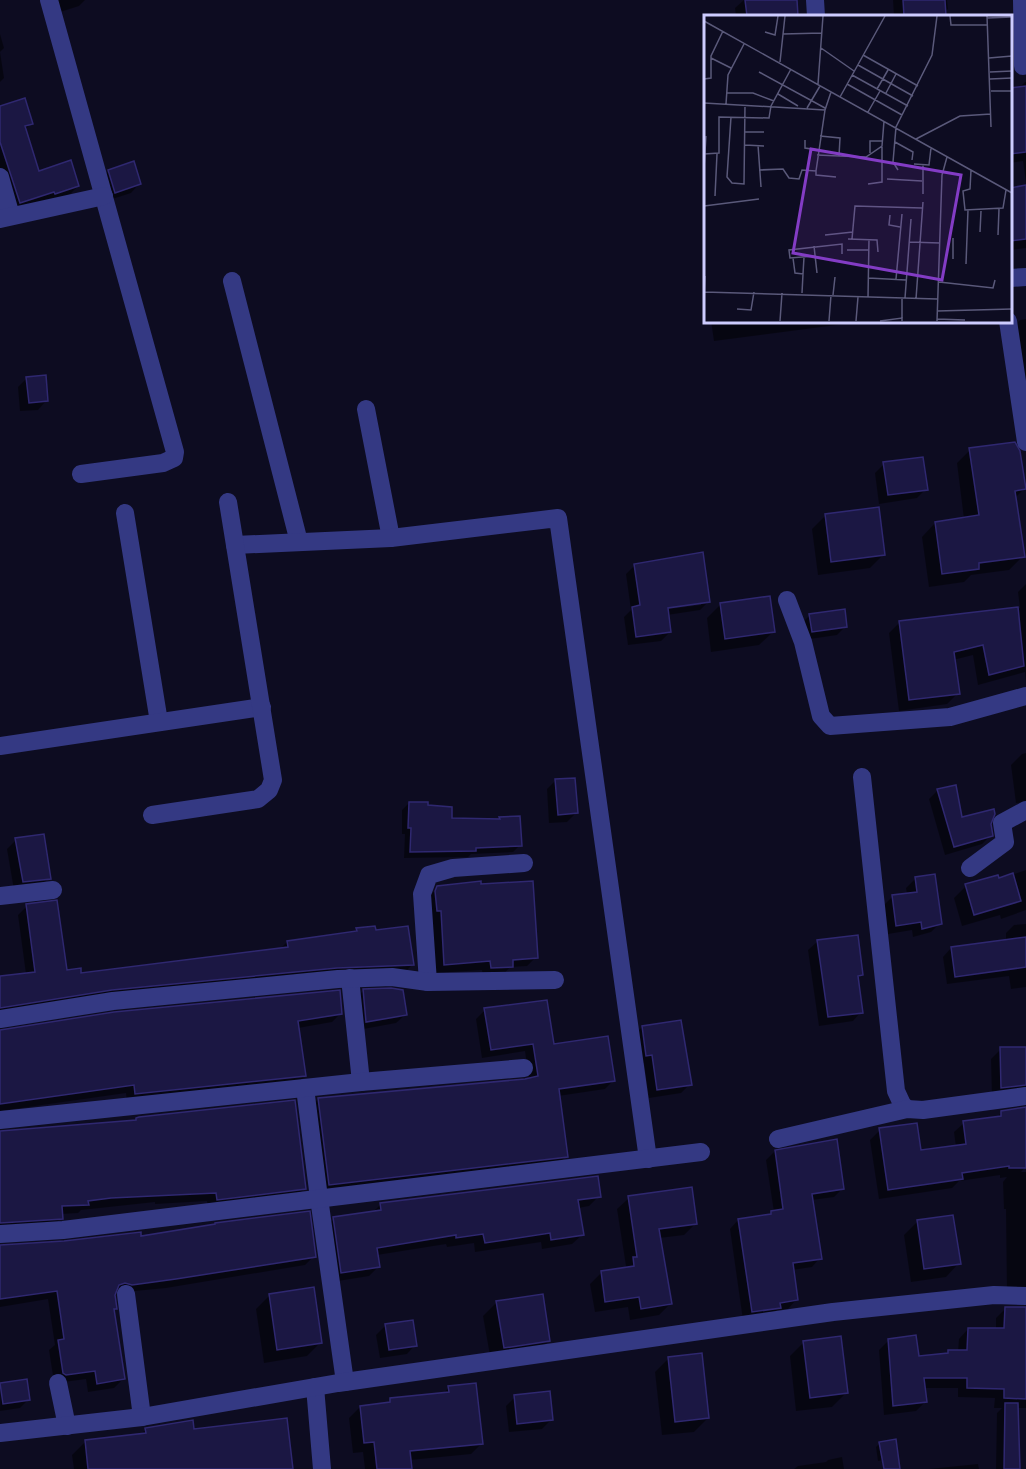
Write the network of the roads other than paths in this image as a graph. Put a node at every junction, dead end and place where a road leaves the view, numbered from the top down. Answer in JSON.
{"nodes":[{"id":1,"x":49,"y":0,"type":"edge"},
{"id":2,"x":815,"y":0,"type":"edge"},
{"id":3,"x":1022,"y":0,"type":"edge"},
{"id":4,"x":816,"y":15,"type":"edge"},
{"id":5,"x":1019,"y":66,"type":"edge"},
{"id":6,"x":0,"y":177,"type":"edge"},
{"id":7,"x":104,"y":196,"type":"junction"},
{"id":8,"x":5,"y":218,"type":"edge"},
{"id":9,"x":1026,"y":277,"type":"edge"},
{"id":10,"x":1011,"y":278,"type":"edge"},
{"id":11,"x":232,"y":280,"type":"dead end"},
{"id":12,"x":1008,"y":322,"type":"edge"},
{"id":13,"x":366,"y":409,"type":"dead end"},
{"id":14,"x":1026,"y":442,"type":"edge"},
{"id":15,"x":81,"y":474,"type":"dead end"},
{"id":16,"x":228,"y":502,"type":"dead end"},
{"id":17,"x":125,"y":513,"type":"dead end"},
{"id":18,"x":392,"y":538,"type":"junction"},
{"id":19,"x":299,"y":542,"type":"junction"},
{"id":20,"x":235,"y":545,"type":"junction"},
{"id":21,"x":787,"y":600,"type":"dead end"},
{"id":22,"x":1026,"y":696,"type":"edge"},
{"id":23,"x":262,"y":707,"type":"junction"},
{"id":24,"x":159,"y":722,"type":"junction"},
{"id":25,"x":0,"y":746,"type":"edge"},
{"id":26,"x":862,"y":777,"type":"dead end"},
{"id":27,"x":1026,"y":810,"type":"edge"},
{"id":28,"x":152,"y":814,"type":"dead end"},
{"id":29,"x":524,"y":863,"type":"dead end"},
{"id":30,"x":970,"y":868,"type":"dead end"},
{"id":31,"x":53,"y":890,"type":"dead end"},
{"id":32,"x":0,"y":896,"type":"edge"},
{"id":33,"x":350,"y":978,"type":"junction"},
{"id":34,"x":555,"y":980,"type":"dead end"},
{"id":35,"x":428,"y":982,"type":"junction"},
{"id":36,"x":0,"y":1019,"type":"edge"},
{"id":37,"x":525,"y":1068,"type":"dead end"},
{"id":38,"x":361,"y":1082,"type":"junction"},
{"id":39,"x":305,"y":1088,"type":"junction"},
{"id":40,"x":1026,"y":1096,"type":"edge"},
{"id":41,"x":907,"y":1109,"type":"junction"},
{"id":42,"x":0,"y":1120,"type":"edge"},
{"id":43,"x":778,"y":1139,"type":"dead end"},
{"id":44,"x":701,"y":1152,"type":"dead end"},
{"id":45,"x":648,"y":1159,"type":"junction"},
{"id":46,"x":319,"y":1198,"type":"junction"},
{"id":47,"x":0,"y":1234,"type":"edge"},
{"id":48,"x":126,"y":1294,"type":"dead end"},
{"id":49,"x":1026,"y":1296,"type":"edge"},
{"id":50,"x":345,"y":1382,"type":"junction"},
{"id":51,"x":58,"y":1383,"type":"dead end"},
{"id":52,"x":315,"y":1387,"type":"junction"},
{"id":53,"x":142,"y":1417,"type":"junction"},
{"id":54,"x":67,"y":1426,"type":"junction"},
{"id":55,"x":0,"y":1433,"type":"edge"},
{"id":56,"x":322,"y":1469,"type":"edge"}],
"edges":[{"from":1,"to":7,"type":"street"},
{"from":2,"to":4,"type":"street"},
{"from":3,"to":5,"type":"street"},
{"from":6,"to":8,"type":"street"},
{"from":7,"to":8,"type":"street"},
{"from":7,"to":15,"type":"street"},
{"from":9,"to":10,"type":"street"},
{"from":11,"to":19,"type":"street"},
{"from":12,"to":14,"type":"street"},
{"from":13,"to":18,"type":"street"},
{"from":16,"to":20,"type":"street"},
{"from":17,"to":24,"type":"street"},
{"from":18,"to":19,"type":"street"},
{"from":18,"to":45,"type":"street"},
{"from":19,"to":20,"type":"street"},
{"from":20,"to":23,"type":"street"},
{"from":21,"to":22,"type":"street"},
{"from":23,"to":24,"type":"street"},
{"from":23,"to":28,"type":"street"},
{"from":24,"to":25,"type":"street"},
{"from":26,"to":41,"type":"street"},
{"from":27,"to":30,"type":"street"},
{"from":29,"to":35,"type":"street"},
{"from":31,"to":32,"type":"street"},
{"from":33,"to":35,"type":"street"},
{"from":33,"to":36,"type":"street"},
{"from":33,"to":38,"type":"street"},
{"from":34,"to":35,"type":"street"},
{"from":37,"to":38,"type":"street"},
{"from":38,"to":39,"type":"street"},
{"from":39,"to":42,"type":"street"},
{"from":39,"to":46,"type":"street"},
{"from":40,"to":41,"type":"street"},
{"from":41,"to":43,"type":"street"},
{"from":44,"to":45,"type":"street"},
{"from":45,"to":46,"type":"street"},
{"from":46,"to":47,"type":"street"},
{"from":46,"to":50,"type":"street"},
{"from":48,"to":53,"type":"street"},
{"from":49,"to":50,"type":"street"},
{"from":50,"to":52,"type":"street"},
{"from":51,"to":54,"type":"street"},
{"from":52,"to":53,"type":"street"},
{"from":52,"to":56,"type":"street"},
{"from":53,"to":54,"type":"street"},
{"from":54,"to":55,"type":"street"}]}
